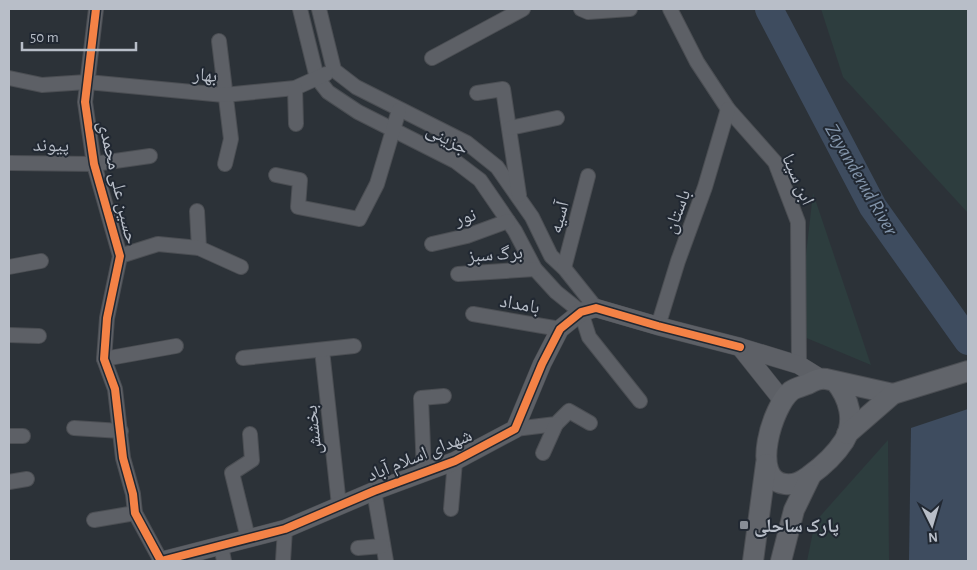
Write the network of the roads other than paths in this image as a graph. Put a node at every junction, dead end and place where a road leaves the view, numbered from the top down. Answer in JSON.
{"nodes":[{"id":1,"x":96,"y":9,"type":"edge"},
{"id":2,"x":300,"y":9,"type":"edge"},
{"id":3,"x":319,"y":9,"type":"edge"},
{"id":4,"x":523,"y":9,"type":"edge"},
{"id":5,"x":581,"y":9,"type":"edge"},
{"id":6,"x":630,"y":9,"type":"edge"},
{"id":7,"x":670,"y":9,"type":"edge"},
{"id":8,"x":219,"y":41,"type":"dead end"},
{"id":9,"x":432,"y":58,"type":"dead end"},
{"id":10,"x":334,"y":70,"type":"junction"},
{"id":11,"x":9,"y":78,"type":"edge"},
{"id":12,"x":318,"y":78,"type":"junction"},
{"id":13,"x":87,"y":82,"type":"junction"},
{"id":14,"x":295,"y":88,"type":"junction"},
{"id":15,"x":477,"y":93,"type":"dead end"},
{"id":16,"x":224,"y":95,"type":"junction"},
{"id":17,"x":728,"y":109,"type":"junction"},
{"id":18,"x":399,"y":110,"type":"junction"},
{"id":19,"x":558,"y":118,"type":"dead end"},
{"id":20,"x":296,"y":124,"type":"dead end"},
{"id":21,"x":510,"y":128,"type":"junction"},
{"id":22,"x":392,"y":130,"type":"junction"},
{"id":23,"x":467,"y":142,"type":"junction"},
{"id":24,"x":150,"y":156,"type":"dead end"},
{"id":25,"x":455,"y":161,"type":"junction"},
{"id":26,"x":10,"y":162,"type":"edge"},
{"id":27,"x":94,"y":164,"type":"junction"},
{"id":28,"x":224,"y":164,"type":"dead end"},
{"id":29,"x":276,"y":175,"type":"dead end"},
{"id":30,"x":588,"y":176,"type":"dead end"},
{"id":31,"x":519,"y":197,"type":"junction"},
{"id":32,"x":197,"y":212,"type":"dead end"},
{"id":33,"x":508,"y":221,"type":"junction"},
{"id":34,"x":432,"y":244,"type":"dead end"},
{"id":35,"x":199,"y":248,"type":"junction"},
{"id":36,"x":120,"y":256,"type":"junction"},
{"id":37,"x":41,"y":261,"type":"dead end"},
{"id":38,"x":241,"y":267,"type":"dead end"},
{"id":39,"x":9,"y":268,"type":"edge"},
{"id":40,"x":564,"y":268,"type":"junction"},
{"id":41,"x":536,"y":269,"type":"junction"},
{"id":42,"x":458,"y":274,"type":"dead end"},
{"id":43,"x":588,"y":310,"type":"junction"},
{"id":44,"x":472,"y":314,"type":"dead end"},
{"id":45,"x":658,"y":326,"type":"junction"},
{"id":46,"x":560,"y":329,"type":"junction"},
{"id":47,"x":9,"y":335,"type":"edge"},
{"id":48,"x":39,"y":336,"type":"dead end"},
{"id":49,"x":176,"y":346,"type":"dead end"},
{"id":50,"x":354,"y":346,"type":"dead end"},
{"id":51,"x":740,"y":346,"type":"junction"},
{"id":52,"x":322,"y":350,"type":"junction"},
{"id":53,"x":243,"y":358,"type":"dead end"},
{"id":54,"x":104,"y":359,"type":"junction"},
{"id":55,"x":799,"y":365,"type":"junction"},
{"id":56,"x":968,"y":371,"type":"edge"},
{"id":57,"x":828,"y":380,"type":"junction"},
{"id":58,"x":893,"y":394,"type":"junction"},
{"id":59,"x":444,"y":396,"type":"dead end"},
{"id":60,"x":640,"y":401,"type":"dead end"},
{"id":61,"x":783,"y":401,"type":"junction"},
{"id":62,"x":590,"y":422,"type":"dead end"},
{"id":63,"x":556,"y":424,"type":"junction"},
{"id":64,"x":74,"y":428,"type":"dead end"},
{"id":65,"x":515,"y":429,"type":"junction"},
{"id":66,"x":121,"y":431,"type":"junction"},
{"id":67,"x":250,"y":434,"type":"dead end"},
{"id":68,"x":848,"y":434,"type":"junction"},
{"id":69,"x":543,"y":454,"type":"dead end"},
{"id":70,"x":455,"y":461,"type":"junction"},
{"id":71,"x":766,"y":464,"type":"junction"},
{"id":72,"x":424,"y":472,"type":"junction"},
{"id":73,"x":810,"y":475,"type":"junction"},
{"id":74,"x":27,"y":479,"type":"dead end"},
{"id":75,"x":9,"y":482,"type":"edge"},
{"id":76,"x":374,"y":490,"type":"junction"},
{"id":77,"x":339,"y":506,"type":"junction"},
{"id":78,"x":451,"y":509,"type":"dead end"},
{"id":79,"x":135,"y":513,"type":"junction"},
{"id":80,"x":94,"y":520,"type":"dead end"},
{"id":81,"x":285,"y":529,"type":"junction"},
{"id":82,"x":248,"y":538,"type":"junction"},
{"id":83,"x":382,"y":546,"type":"junction"},
{"id":84,"x":358,"y":548,"type":"dead end"},
{"id":85,"x":222,"y":554,"type":"edge"},
{"id":86,"x":161,"y":561,"type":"edge"},
{"id":87,"x":283,"y":561,"type":"edge"},
{"id":88,"x":386,"y":561,"type":"edge"},
{"id":89,"x":753,"y":561,"type":"edge"},
{"id":90,"x":781,"y":561,"type":"edge"}],
"edges":[{"from":1,"to":13,"type":"street","name":"حسین علی محمدی"},
{"from":2,"to":12,"type":"street","name":"جزینی"},
{"from":3,"to":10,"type":"street"},
{"from":4,"to":9,"type":"street"},
{"from":5,"to":6,"type":"street"},
{"from":7,"to":17,"type":"street","name":"ابن سینا"},
{"from":8,"to":16,"type":"street"},
{"from":10,"to":12,"type":"street","name":"بهار"},
{"from":10,"to":18,"type":"street"},
{"from":11,"to":13,"type":"street","name":"بهار"},
{"from":12,"to":14,"type":"street","name":"بهار"},
{"from":12,"to":22,"type":"street","name":"جزینی"},
{"from":13,"to":16,"type":"street","name":"بهار"},
{"from":13,"to":27,"type":"street","name":"حسین علی محمدی"},
{"from":14,"to":16,"type":"street","name":"بهار"},
{"from":14,"to":20,"type":"street"},
{"from":15,"to":21,"type":"street"},
{"from":16,"to":28,"type":"street"},
{"from":17,"to":45,"type":"street","name":"باستان"},
{"from":17,"to":55,"type":"street","name":"ابن سینا"},
{"from":18,"to":22,"type":"street"},
{"from":18,"to":23,"type":"street"},
{"from":19,"to":21,"type":"street"},
{"from":21,"to":31,"type":"street"},
{"from":22,"to":25,"type":"street","name":"جزینی"},
{"from":22,"to":29,"type":"street"},
{"from":23,"to":25,"type":"street"},
{"from":23,"to":31,"type":"street"},
{"from":24,"to":27,"type":"street","name":"پیوند"},
{"from":25,"to":33,"type":"street","name":"جزینی"},
{"from":26,"to":27,"type":"street","name":"پیوند"},
{"from":27,"to":36,"type":"street","name":"حسین علی محمدی"},
{"from":30,"to":40,"type":"street","name":"آسیه"},
{"from":31,"to":40,"type":"street"},
{"from":32,"to":35,"type":"street"},
{"from":33,"to":34,"type":"street","name":"نور"},
{"from":33,"to":41,"type":"street","name":"جزینی"},
{"from":35,"to":36,"type":"street"},
{"from":35,"to":38,"type":"street"},
{"from":36,"to":54,"type":"street","name":"حسین علی محمدی"},
{"from":37,"to":39,"type":"street"},
{"from":40,"to":43,"type":"street"},
{"from":41,"to":42,"type":"street","name":"برگ سبز"},
{"from":41,"to":43,"type":"street","name":"جزینی"},
{"from":43,"to":45,"type":"street"},
{"from":43,"to":46,"type":"street"},
{"from":43,"to":60,"type":"street"},
{"from":44,"to":46,"type":"street","name":"بامداد"},
{"from":45,"to":51,"type":"street"},
{"from":46,"to":65,"type":"street"},
{"from":47,"to":48,"type":"street"},
{"from":49,"to":54,"type":"street"},
{"from":50,"to":52,"type":"street"},
{"from":51,"to":55,"type":"street"},
{"from":51,"to":61,"type":"street"},
{"from":52,"to":53,"type":"street"},
{"from":52,"to":77,"type":"street","name":"بخشش"},
{"from":54,"to":66,"type":"street","name":"حسین علی محمدی"},
{"from":55,"to":57,"type":"street"},
{"from":56,"to":58,"type":"main road"},
{"from":57,"to":58,"type":"main road"},
{"from":57,"to":61,"type":"main road"},
{"from":57,"to":68,"type":"main road"},
{"from":58,"to":68,"type":"main road"},
{"from":59,"to":72,"type":"street"},
{"from":61,"to":71,"type":"main road"},
{"from":62,"to":63,"type":"street"},
{"from":63,"to":65,"type":"street"},
{"from":63,"to":69,"type":"street"},
{"from":64,"to":66,"type":"street"},
{"from":65,"to":70,"type":"street","name":"شهدای اسلام آباد"},
{"from":66,"to":79,"type":"street","name":"حسین علی محمدی"},
{"from":67,"to":82,"type":"street"},
{"from":68,"to":73,"type":"main road"},
{"from":70,"to":72,"type":"street","name":"شهدای اسلام آباد"},
{"from":70,"to":78,"type":"street"},
{"from":71,"to":73,"type":"main road"},
{"from":71,"to":89,"type":"main road"},
{"from":72,"to":76,"type":"street","name":"شهدای اسلام آباد"},
{"from":73,"to":90,"type":"main road"},
{"from":74,"to":75,"type":"street"},
{"from":76,"to":77,"type":"street","name":"شهدای اسلام آباد"},
{"from":76,"to":83,"type":"street"},
{"from":77,"to":81,"type":"street","name":"شهدای اسلام آباد"},
{"from":79,"to":80,"type":"street"},
{"from":79,"to":86,"type":"street","name":"حسین علی محمدی"},
{"from":81,"to":82,"type":"street","name":"شهدای اسلام آباد"},
{"from":81,"to":87,"type":"street"},
{"from":82,"to":85,"type":"street","name":"شهدای اسلام آباد"},
{"from":83,"to":84,"type":"street"},
{"from":83,"to":88,"type":"street"},
{"from":85,"to":86,"type":"street","name":"شهدای اسلام آباد"}]}
